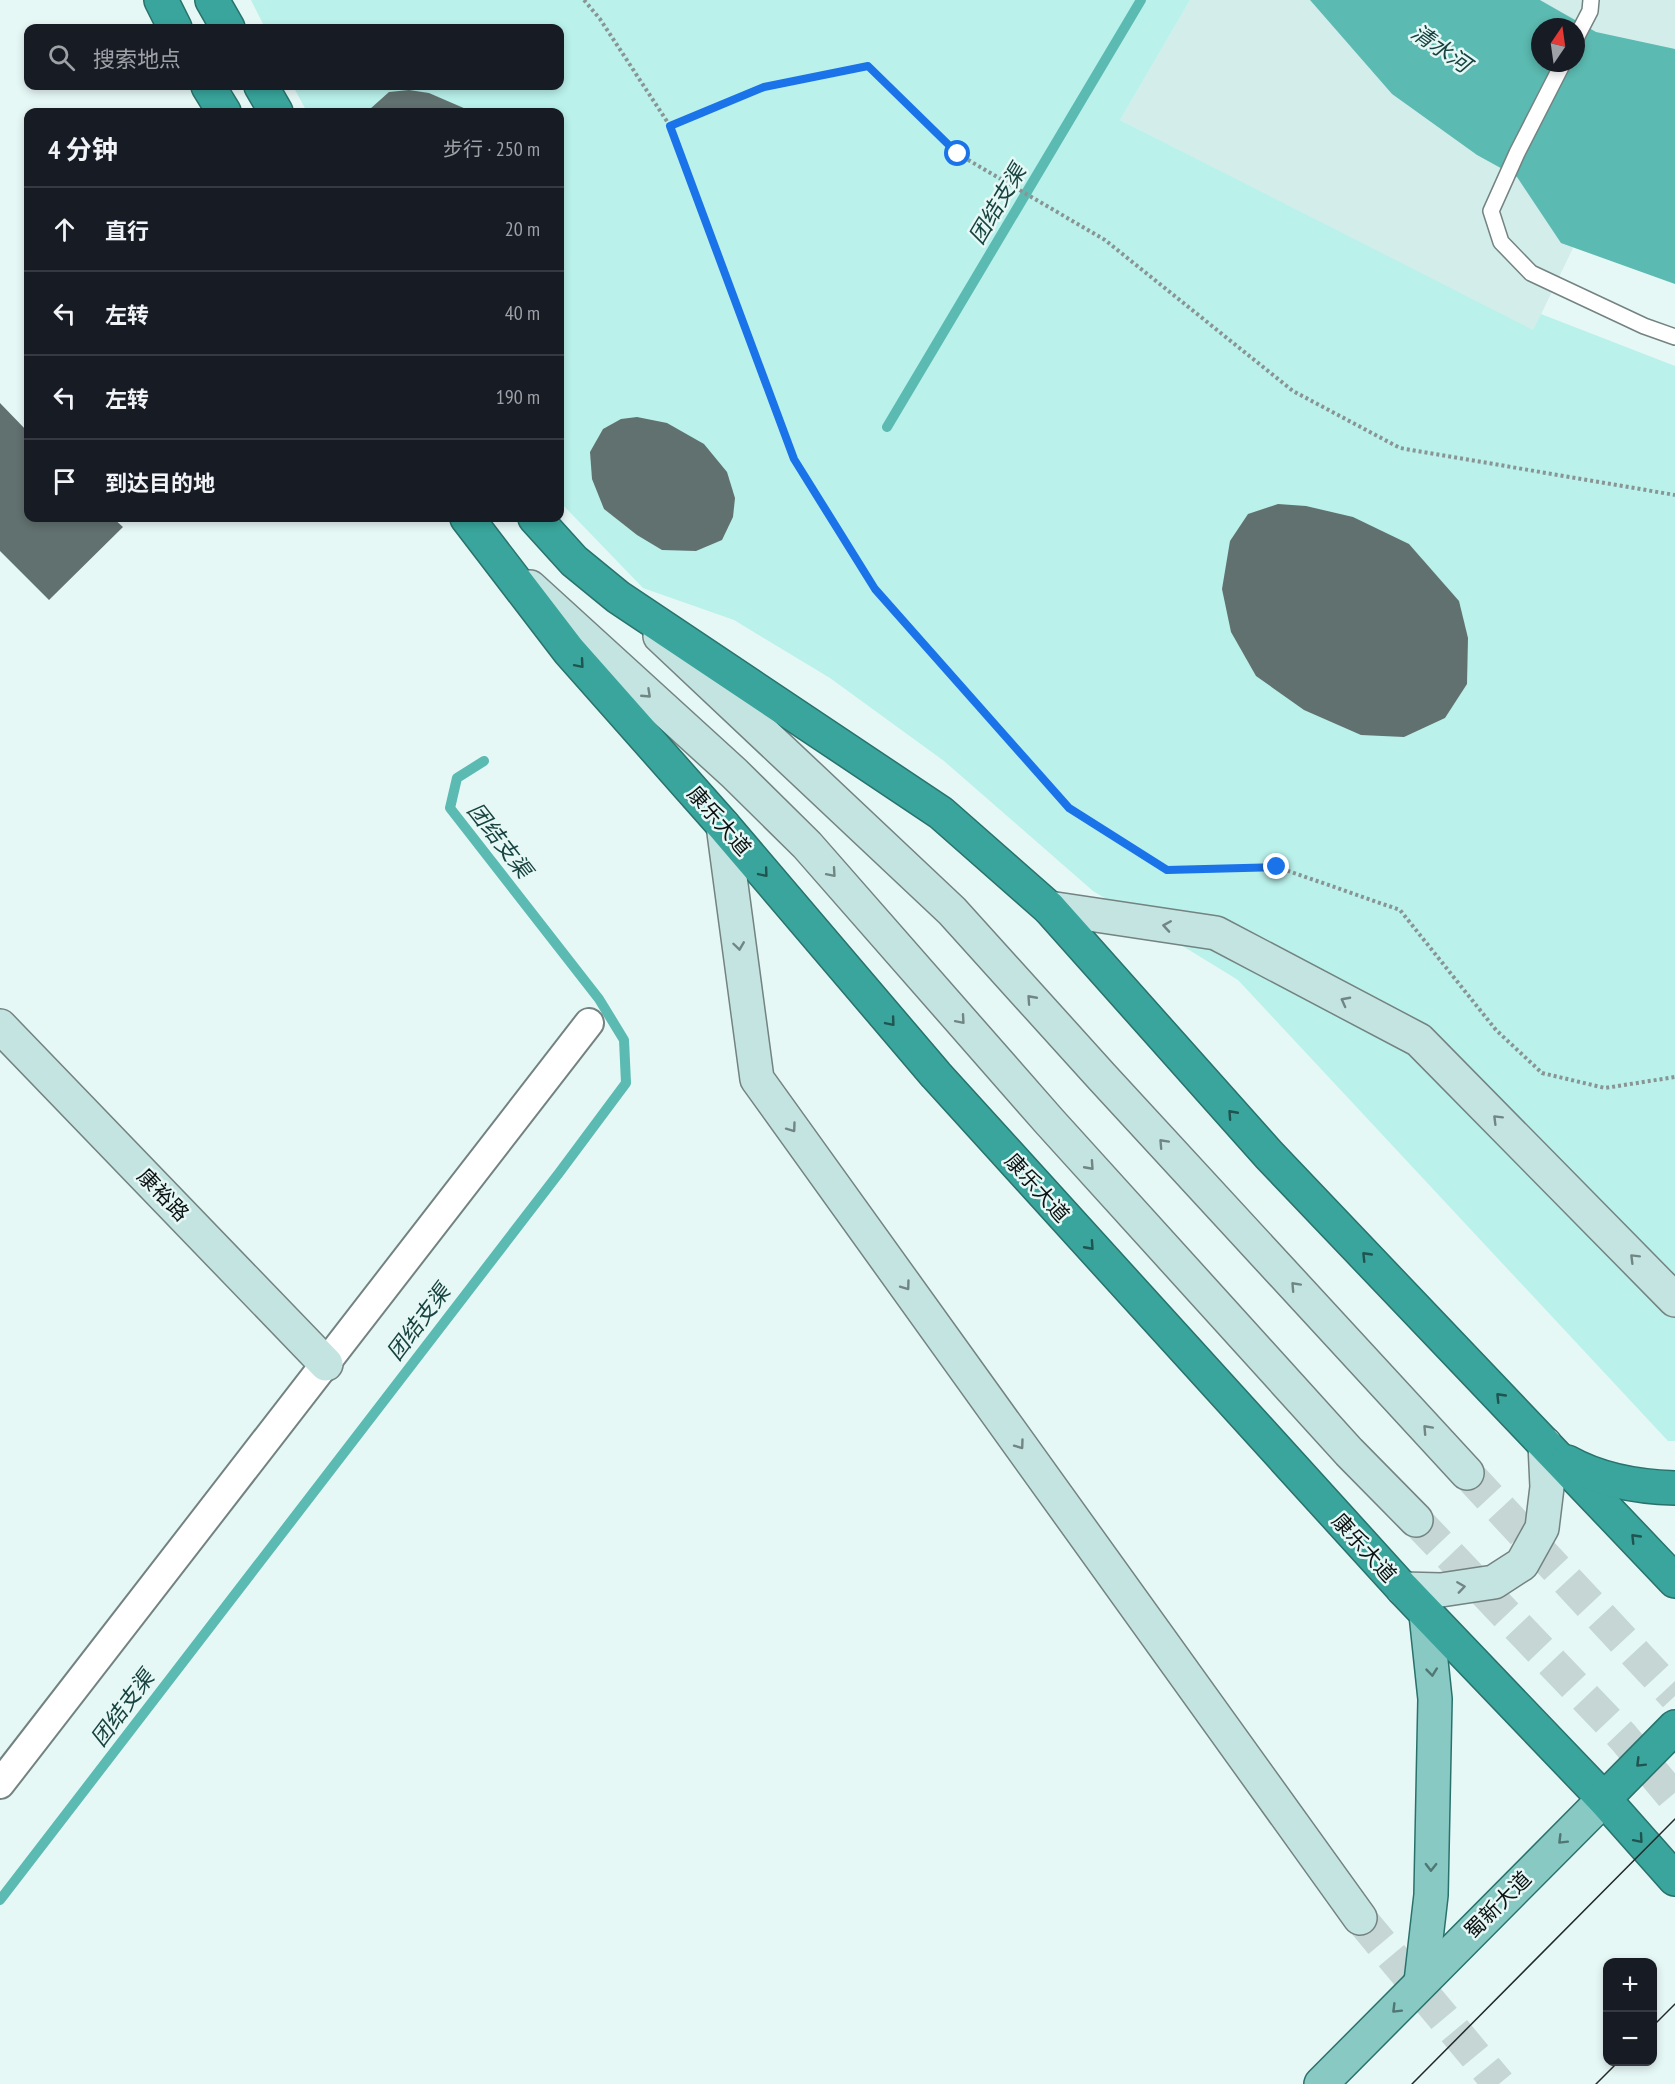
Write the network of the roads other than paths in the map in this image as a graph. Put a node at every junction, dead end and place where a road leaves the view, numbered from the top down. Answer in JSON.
{"nodes":[{"id":1,"x":161,"y":0,"type":"edge"},
{"id":2,"x":212,"y":0,"type":"edge"},
{"id":3,"x":1591,"y":0,"type":"edge"},
{"id":4,"x":1585,"y":21,"type":"edge"},
{"id":5,"x":173,"y":24,"type":"edge"},
{"id":6,"x":226,"y":24,"type":"edge"},
{"id":7,"x":1558,"y":72,"type":"edge"},
{"id":8,"x":210,"y":90,"type":"edge"},
{"id":9,"x":263,"y":90,"type":"edge"},
{"id":10,"x":222,"y":108,"type":"edge"},
{"id":11,"x":274,"y":108,"type":"edge"},
{"id":12,"x":1675,"y":337,"type":"edge"},
{"id":13,"x":470,"y":522,"type":"edge"},
{"id":14,"x":539,"y":522,"type":"edge"},
{"id":15,"x":496,"y":555,"type":"junction"},
{"id":16,"x":618,"y":597,"type":"junction"},
{"id":17,"x":723,"y":825,"type":"junction"},
{"id":18,"x":1048,"y":908,"type":"junction"},
{"id":19,"x":589,"y":1023,"type":"dead end"},
{"id":20,"x":0,"y":1026,"type":"edge"},
{"id":21,"x":1675,"y":1300,"type":"edge"},
{"id":22,"x":326,"y":1364,"type":"junction"},
{"id":23,"x":1550,"y":1450,"type":"junction"},
{"id":24,"x":1467,"y":1473,"type":"tunnel mouth"},
{"id":25,"x":1675,"y":1488,"type":"edge"},
{"id":26,"x":1416,"y":1520,"type":"tunnel mouth"},
{"id":27,"x":1675,"y":1581,"type":"edge"},
{"id":28,"x":1403,"y":1589,"type":"junction"},
{"id":29,"x":1426,"y":1614,"type":"junction"},
{"id":30,"x":1675,"y":1727,"type":"edge"},
{"id":31,"x":0,"y":1784,"type":"edge"},
{"id":32,"x":1604,"y":1799,"type":"junction"},
{"id":33,"x":1675,"y":1879,"type":"edge"},
{"id":34,"x":1360,"y":1918,"type":"tunnel mouth"},
{"id":35,"x":1421,"y":1982,"type":"junction"},
{"id":36,"x":1321,"y":2084,"type":"edge"}],
"edges":[{"from":1,"to":5,"type":"highway"},
{"from":2,"to":6,"type":"highway"},
{"from":3,"to":4,"type":"lane"},
{"from":7,"to":12,"type":"lane"},
{"from":8,"to":10,"type":"highway"},
{"from":9,"to":11,"type":"highway"},
{"from":13,"to":15,"type":"highway","name":"康乐大道"},
{"from":14,"to":16,"type":"highway"},
{"from":15,"to":17,"type":"highway","name":"康乐大道","one_way":true},
{"from":15,"to":26,"type":"main road","name":"康乐大道","one_way":true},
{"from":16,"to":18,"type":"highway"},
{"from":24,"to":16,"type":"main road","one_way":true},
{"from":17,"to":28,"type":"highway","name":"康乐大道","one_way":true},
{"from":17,"to":34,"type":"main road","one_way":true},
{"from":21,"to":18,"type":"main road","one_way":true},
{"from":23,"to":18,"type":"highway","one_way":true},
{"from":19,"to":22,"type":"street"},
{"from":20,"to":22,"type":"main road","name":"康裕路"},
{"from":22,"to":31,"type":"street"},
{"from":23,"to":25,"type":"highway"},
{"from":27,"to":23,"type":"highway","one_way":true},
{"from":28,"to":23,"type":"main road","one_way":true},
{"from":28,"to":29,"type":"highway","name":"康乐大道"},
{"from":29,"to":32,"type":"highway","name":"康乐大道"},
{"from":29,"to":35,"type":"main road","one_way":true},
{"from":30,"to":32,"type":"highway","name":"蜀新大道","one_way":true},
{"from":32,"to":33,"type":"highway","name":"康乐大道","one_way":true},
{"from":32,"to":35,"type":"main road","name":"蜀新大道","one_way":true},
{"from":35,"to":36,"type":"main road","name":"蜀新大道","one_way":true}]}
